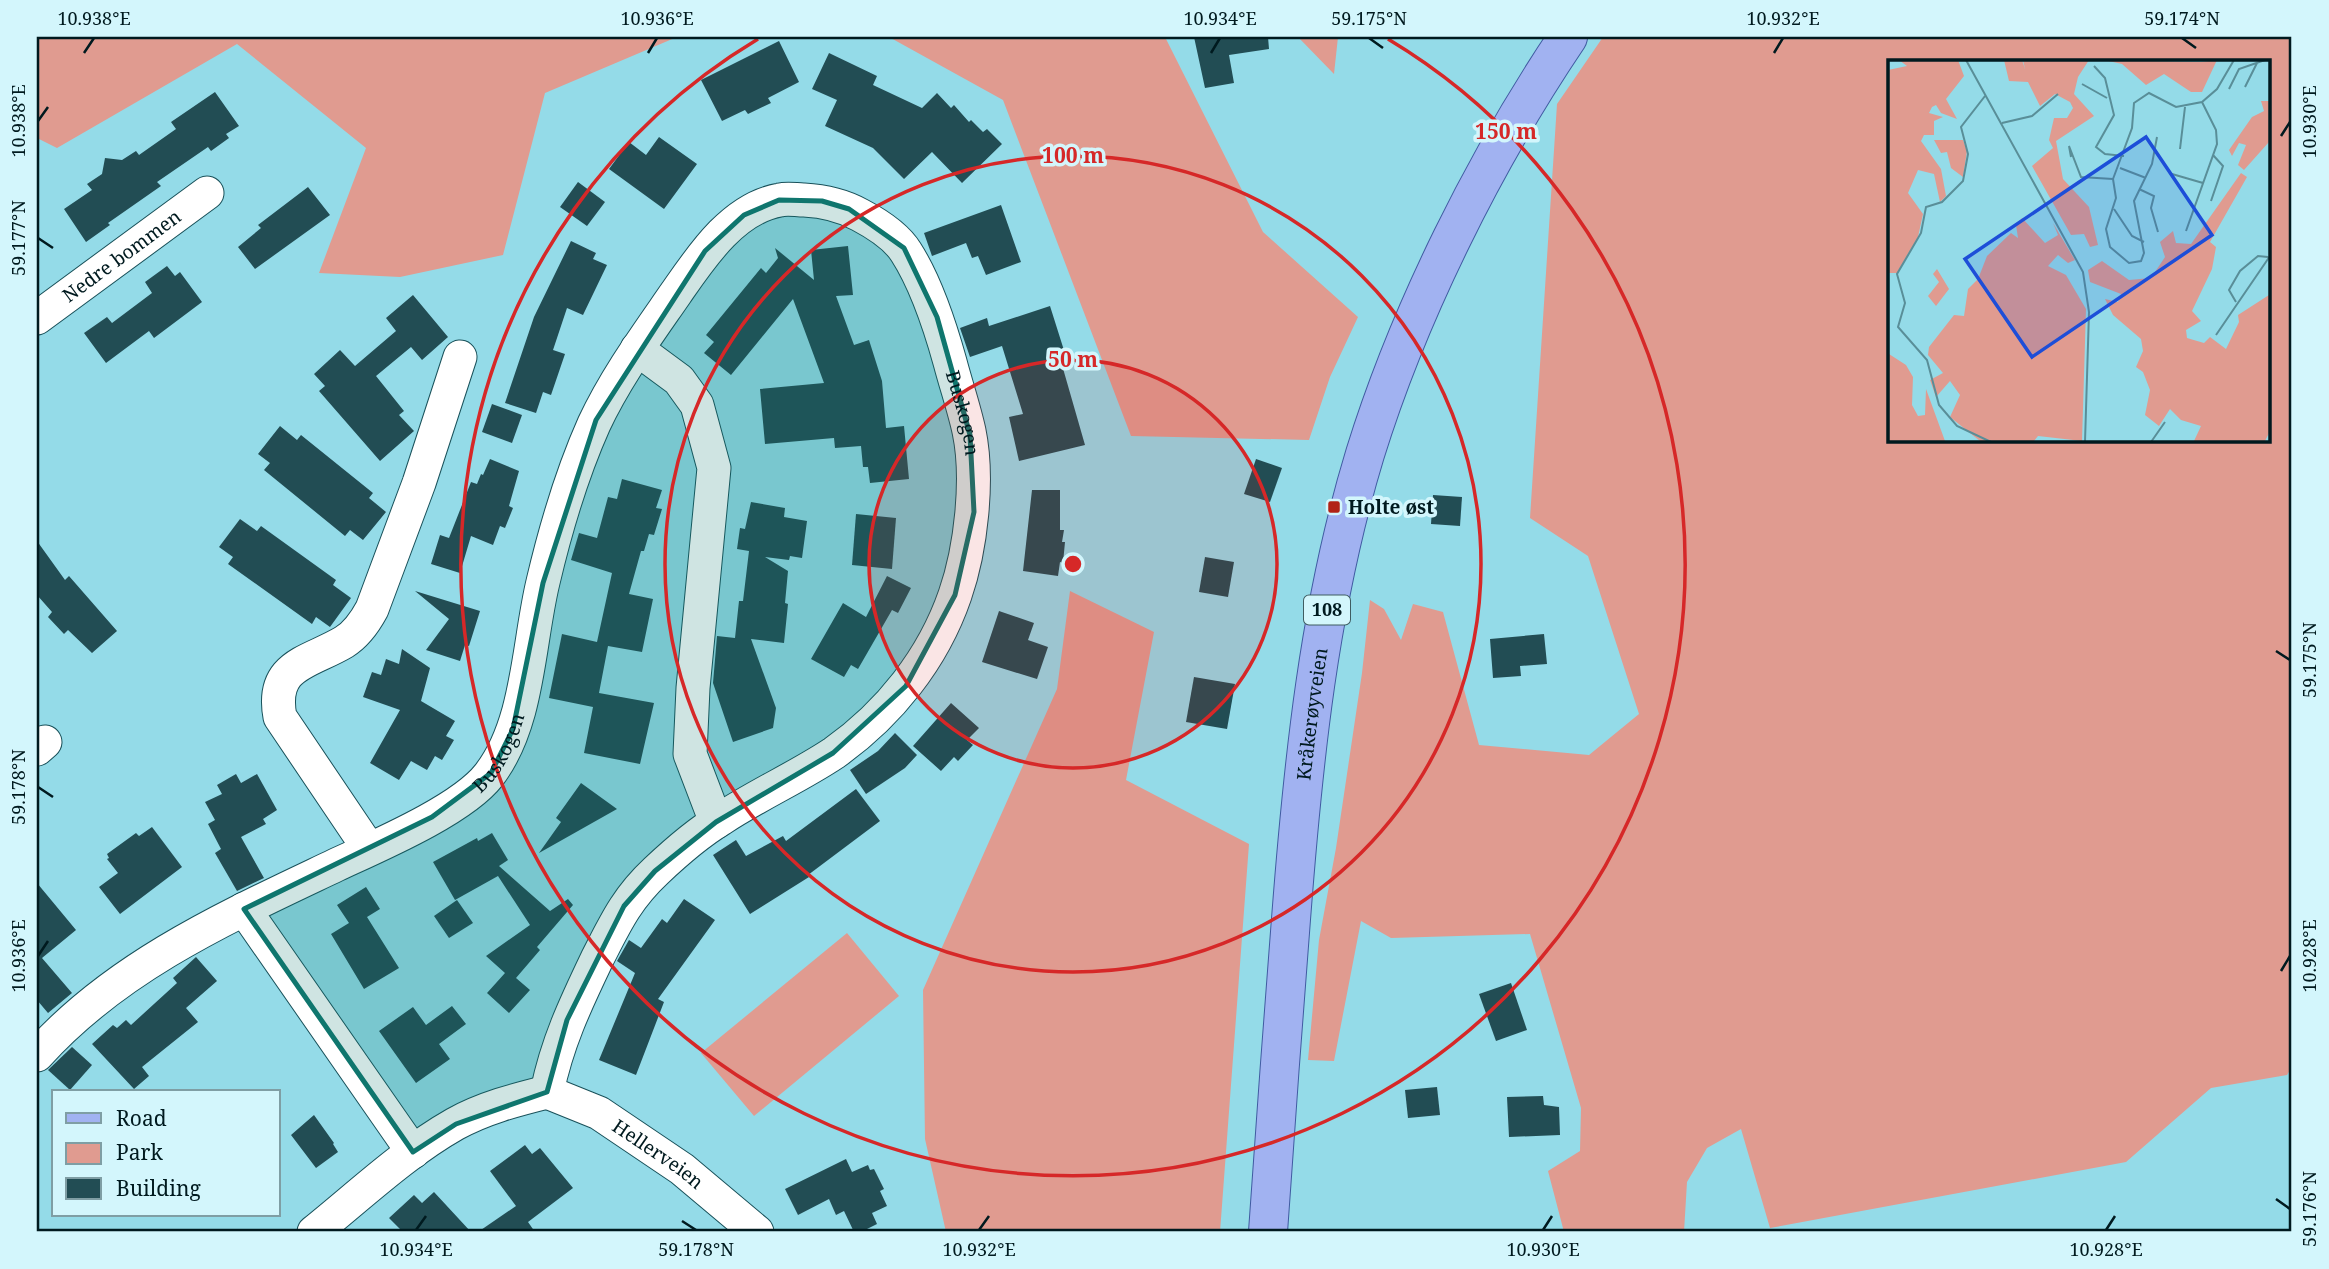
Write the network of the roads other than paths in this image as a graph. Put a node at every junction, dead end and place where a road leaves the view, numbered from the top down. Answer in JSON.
{"nodes":[{"id":1,"x":1568,"y":37,"type":"edge"},
{"id":2,"x":207,"y":193,"type":"dead end"},
{"id":3,"x":37,"y":318,"type":"edge"},
{"id":4,"x":637,"y":349,"type":"junction"},
{"id":5,"x":460,"y":358,"type":"dead end"},
{"id":6,"x":716,"y":821,"type":"junction"},
{"id":7,"x":369,"y":849,"type":"junction"},
{"id":8,"x":244,"y":908,"type":"junction"},
{"id":9,"x":37,"y":1055,"type":"edge"},
{"id":10,"x":547,"y":1092,"type":"junction"},
{"id":11,"x":413,"y":1152,"type":"junction"},
{"id":12,"x":314,"y":1232,"type":"edge"},
{"id":13,"x":757,"y":1232,"type":"edge"},
{"id":14,"x":1268,"y":1232,"type":"edge"}],
"edges":[{"from":1,"to":14,"type":"main road","name":"Kråkerøyveien","number":"108"},
{"from":2,"to":3,"type":"street","name":"Nedre bommen"},
{"from":4,"to":6,"type":"street"},
{"from":4,"to":6,"type":"street","name":"Buskogen"},
{"from":4,"to":7,"type":"street","name":"Buskogen"},
{"from":5,"to":7,"type":"street"},
{"from":6,"to":10,"type":"street","name":"Buskogen"},
{"from":7,"to":8,"type":"street","name":"Buskogen"},
{"from":8,"to":9,"type":"street","name":"Buskogen"},
{"from":8,"to":11,"type":"street"},
{"from":10,"to":11,"type":"street"},
{"from":10,"to":13,"type":"street","name":"Hellerveien"},
{"from":11,"to":12,"type":"street"}]}
